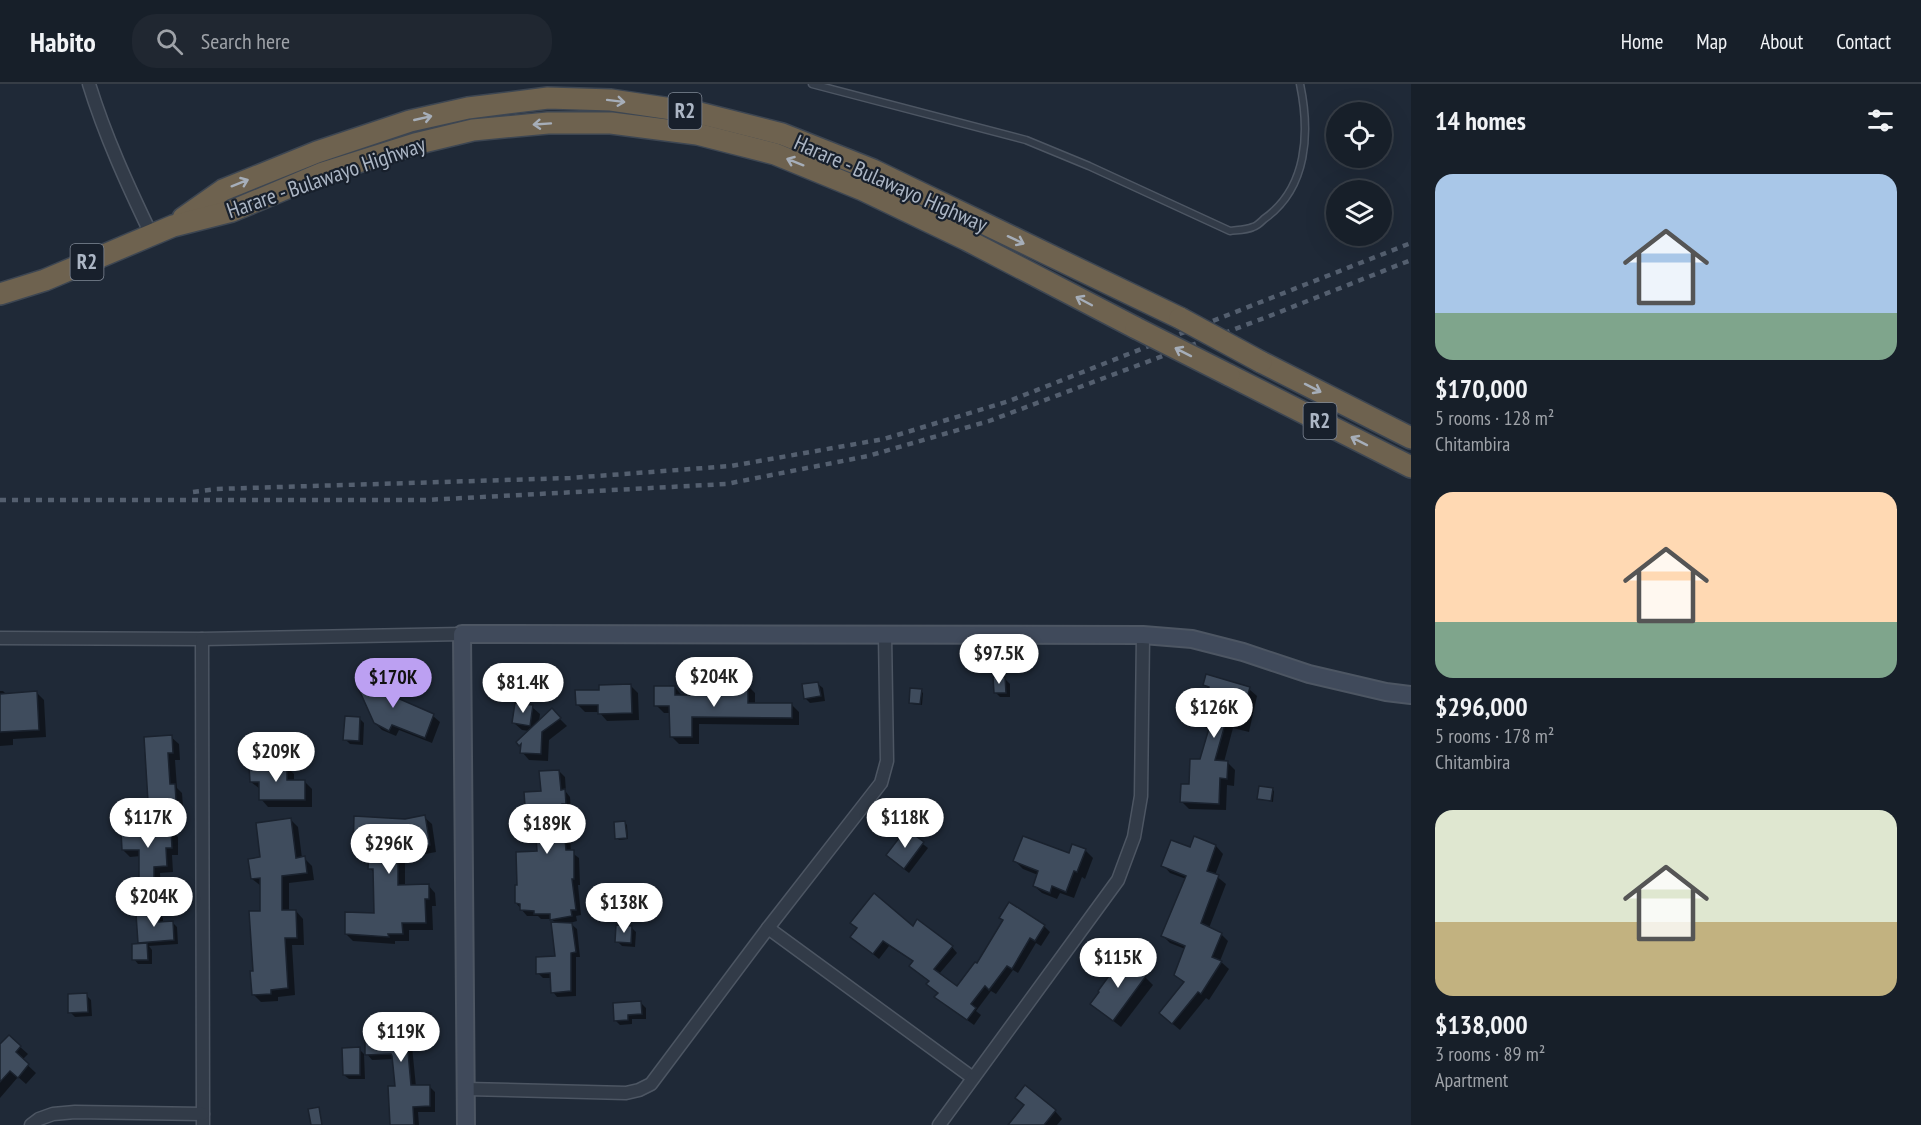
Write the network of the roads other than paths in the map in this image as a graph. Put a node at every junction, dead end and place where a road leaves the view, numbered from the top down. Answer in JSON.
{"nodes":[{"id":1,"x":89,"y":84,"type":"edge"},
{"id":2,"x":812,"y":84,"type":"edge"},
{"id":3,"x":1300,"y":84,"type":"edge"},
{"id":4,"x":173,"y":226,"type":"junction"},
{"id":5,"x":151,"y":234,"type":"junction"},
{"id":6,"x":0,"y":294,"type":"edge"},
{"id":7,"x":1411,"y":438,"type":"edge"},
{"id":8,"x":1411,"y":467,"type":"edge"},
{"id":9,"x":462,"y":634,"type":"junction"},
{"id":10,"x":885,"y":635,"type":"junction"},
{"id":11,"x":1143,"y":635,"type":"junction"},
{"id":12,"x":0,"y":638,"type":"edge"},
{"id":13,"x":202,"y":639,"type":"junction"},
{"id":14,"x":1411,"y":695,"type":"edge"},
{"id":15,"x":768,"y":928,"type":"junction"},
{"id":16,"x":973,"y":1078,"type":"junction"},
{"id":17,"x":466,"y":1089,"type":"junction"},
{"id":18,"x":203,"y":1120,"type":"edge"},
{"id":19,"x":31,"y":1125,"type":"edge"},
{"id":20,"x":466,"y":1125,"type":"edge"},
{"id":21,"x":939,"y":1125,"type":"edge"}],
"edges":[{"from":1,"to":5,"type":"street"},
{"from":2,"to":3,"type":"lane"},
{"from":4,"to":5,"type":"highway","name":"Harare - Bulawayo Highway","number":"R2"},
{"from":4,"to":7,"type":"highway","name":"Harare - Bulawayo Highway","number":"R2","one_way":true,"bridge":true},
{"from":8,"to":4,"type":"highway","name":"Harare - Bulawayo Highway","number":"R2","one_way":true,"bridge":true},
{"from":5,"to":6,"type":"highway","name":"Harare - Bulawayo Highway","number":"R2"},
{"from":9,"to":10,"type":"street"},
{"from":9,"to":13,"type":"street"},
{"from":9,"to":17,"type":"street"},
{"from":10,"to":11,"type":"street"},
{"from":10,"to":15,"type":"street"},
{"from":11,"to":14,"type":"street"},
{"from":11,"to":16,"type":"street"},
{"from":12,"to":13,"type":"street"},
{"from":13,"to":18,"type":"street"},
{"from":15,"to":16,"type":"street"},
{"from":15,"to":17,"type":"street"},
{"from":16,"to":21,"type":"street"},
{"from":17,"to":20,"type":"street"},
{"from":18,"to":19,"type":"street"}]}
